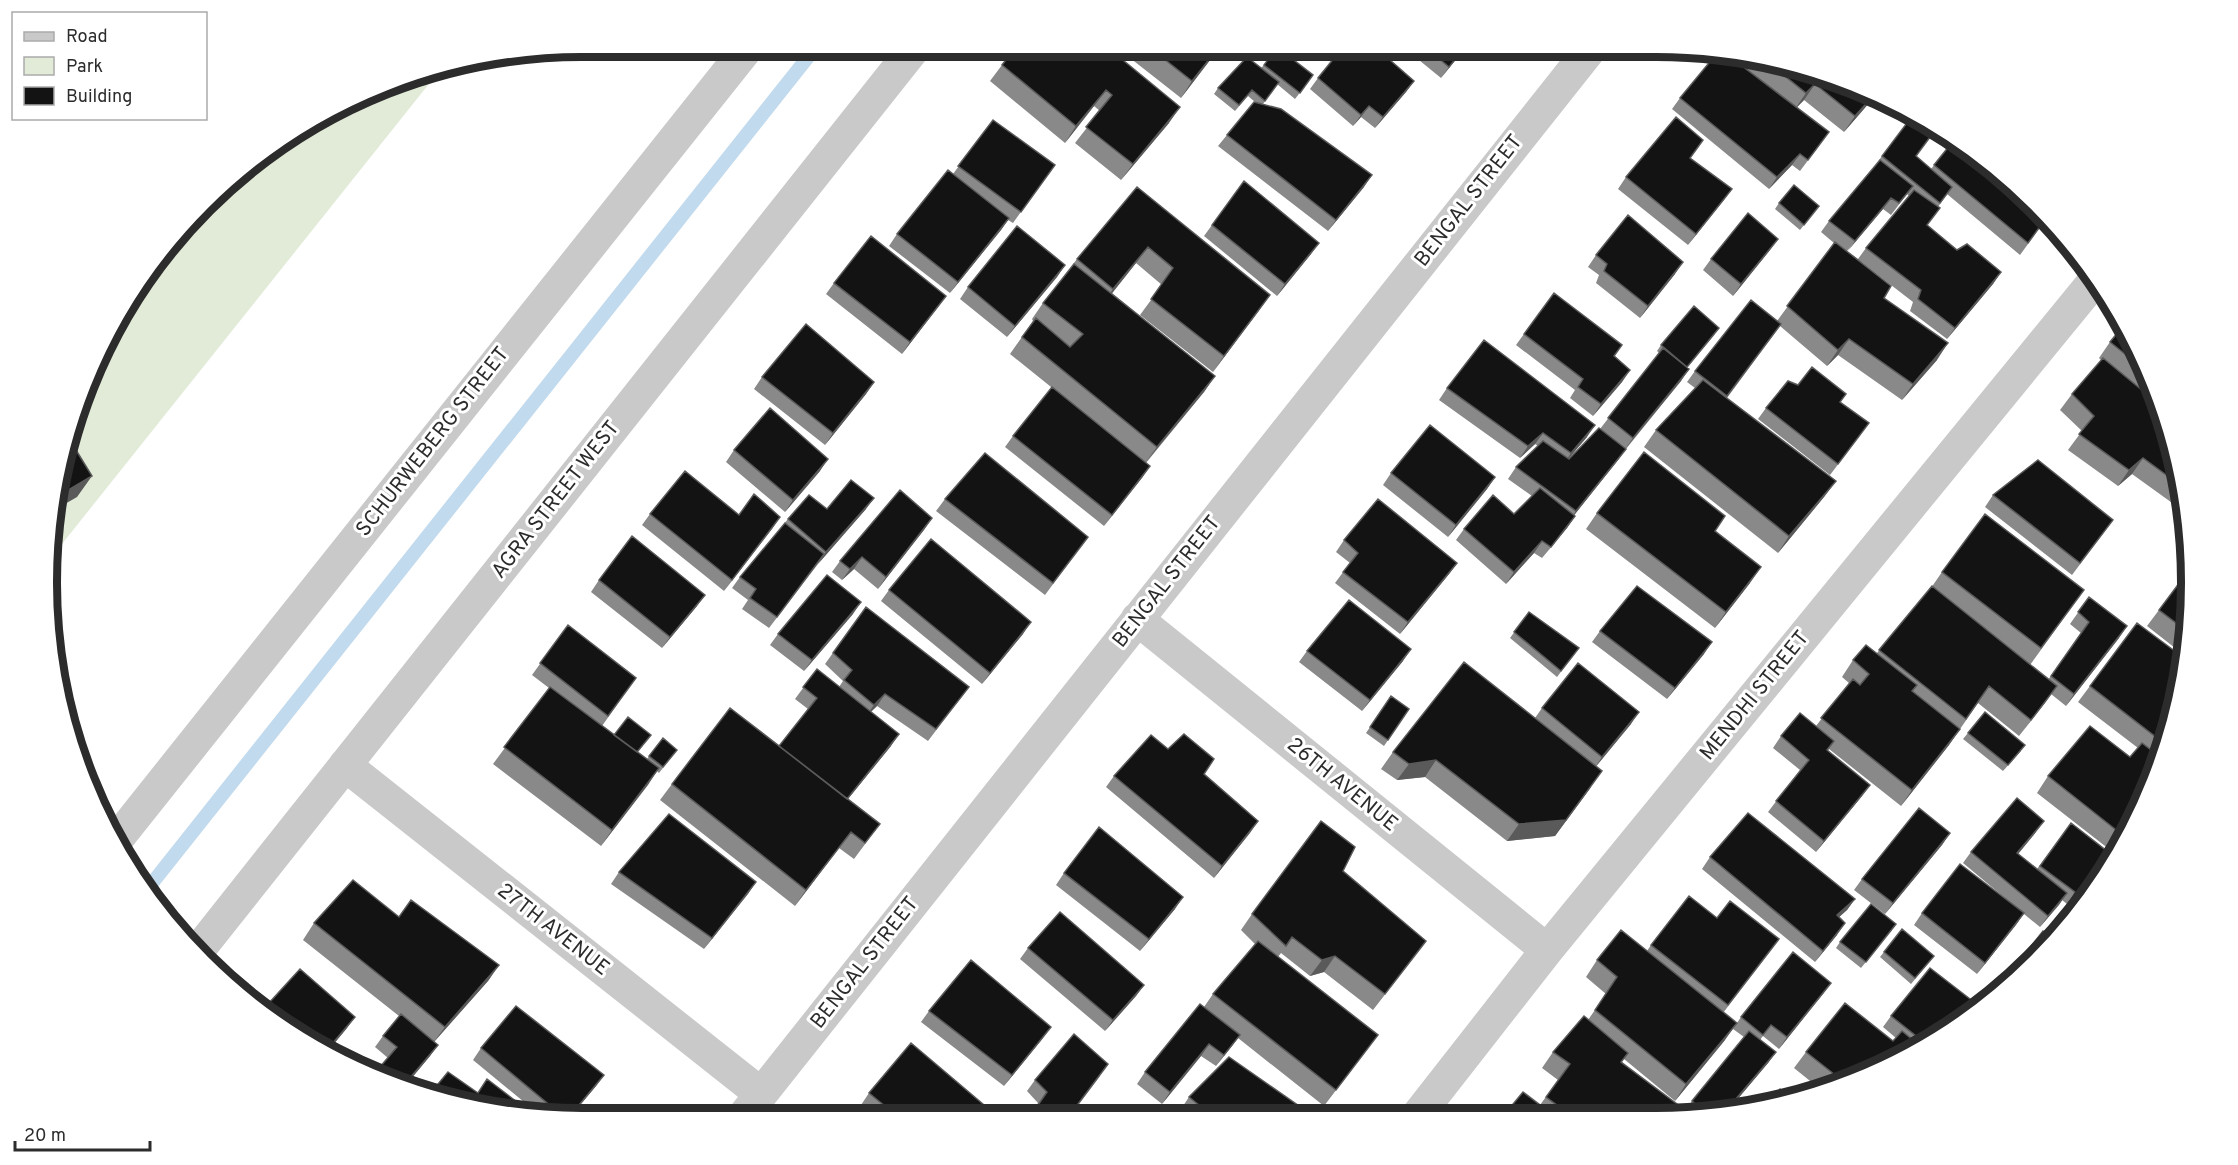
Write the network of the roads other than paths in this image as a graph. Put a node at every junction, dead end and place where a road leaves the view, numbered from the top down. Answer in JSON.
{"nodes":[{"id":1,"x":740,"y":57,"type":"edge"},
{"id":2,"x":907,"y":57,"type":"edge"},
{"id":3,"x":1584,"y":57,"type":"edge"},
{"id":4,"x":2089,"y":287,"type":"edge"},
{"id":5,"x":1137,"y":619,"type":"junction"},
{"id":6,"x":345,"y":765,"type":"junction"},
{"id":7,"x":121,"y":834,"type":"edge"},
{"id":8,"x":202,"y":945,"type":"edge"},
{"id":9,"x":1547,"y":950,"type":"junction"},
{"id":10,"x":752,"y":1105,"type":"edge"},
{"id":11,"x":1423,"y":1108,"type":"edge"}],
"edges":[{"from":1,"to":7,"type":"street","name":"SCHURWEBERG STREET"},
{"from":2,"to":6,"type":"street","name":"AGRA STREET WEST"},
{"from":3,"to":5,"type":"street","name":"BENGAL STREET"},
{"from":4,"to":9,"type":"street","name":"MENDHI STREET"},
{"from":5,"to":9,"type":"street","name":"26TH AVENUE"},
{"from":5,"to":10,"type":"street","name":"BENGAL STREET"},
{"from":6,"to":8,"type":"street","name":"AGRA STREET WEST"},
{"from":6,"to":10,"type":"street","name":"27TH AVENUE"},
{"from":9,"to":11,"type":"street","name":"MENDHI STREET"}]}
